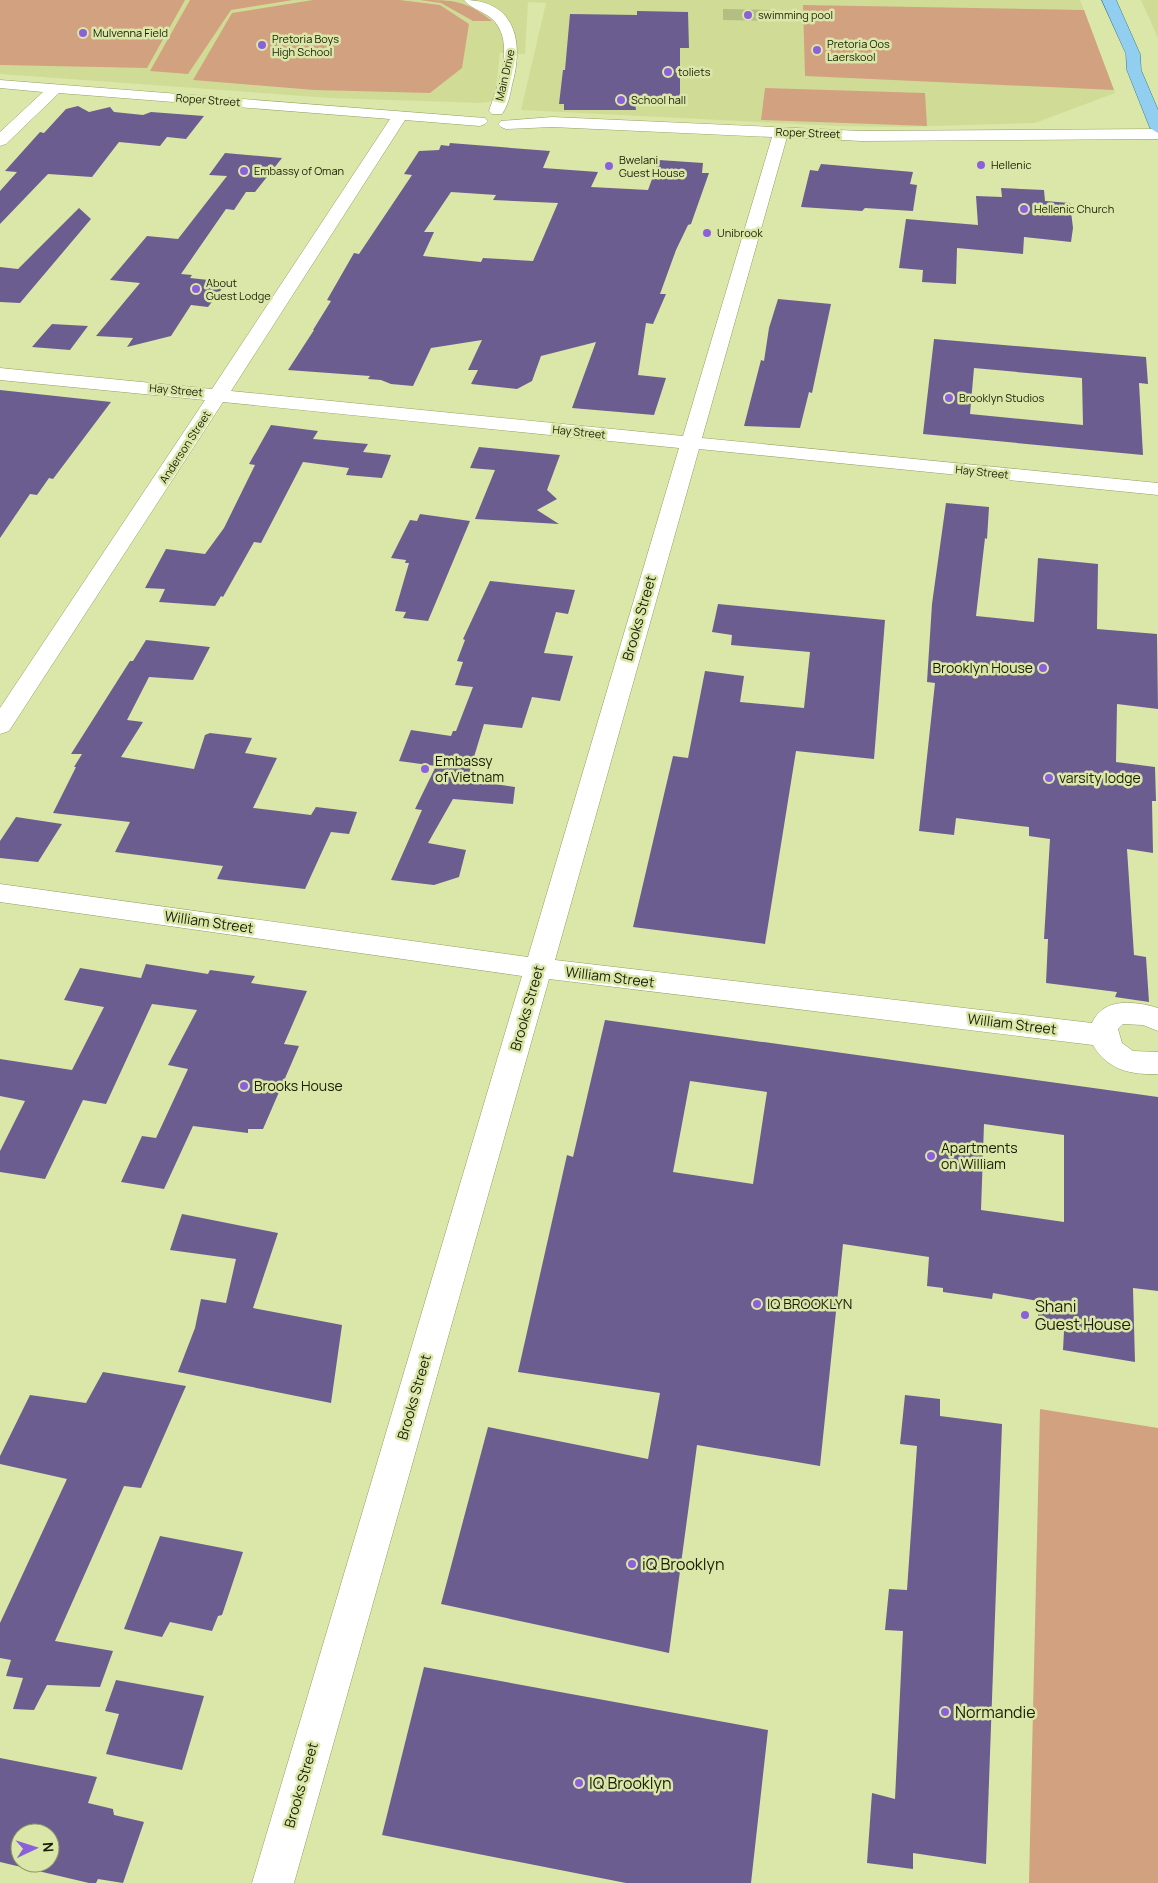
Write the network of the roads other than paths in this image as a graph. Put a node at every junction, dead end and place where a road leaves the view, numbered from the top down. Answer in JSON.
{"nodes":[{"id":1,"x":471,"y":0,"type":"edge"},
{"id":2,"x":1109,"y":0,"type":"edge"},
{"id":3,"x":496,"y":14,"type":"junction"},
{"id":4,"x":522,"y":30,"type":"dead end"},
{"id":5,"x":1133,"y":54,"type":"junction"},
{"id":6,"x":508,"y":64,"type":"junction"},
{"id":7,"x":0,"y":84,"type":"edge"},
{"id":8,"x":55,"y":89,"type":"junction"},
{"id":9,"x":1158,"y":91,"type":"edge"},
{"id":10,"x":408,"y":115,"type":"junction"},
{"id":11,"x":498,"y":117,"type":"junction"},
{"id":12,"x":1158,"y":129,"type":"edge"},
{"id":13,"x":781,"y":132,"type":"junction"},
{"id":14,"x":0,"y":141,"type":"edge"},
{"id":15,"x":0,"y":374,"type":"edge"},
{"id":16,"x":220,"y":394,"type":"junction"},
{"id":17,"x":690,"y":443,"type":"junction"},
{"id":18,"x":1158,"y":489,"type":"edge"},
{"id":19,"x":0,"y":726,"type":"edge"},
{"id":20,"x":0,"y":893,"type":"edge"},
{"id":21,"x":538,"y":968,"type":"junction"},
{"id":22,"x":1158,"y":1020,"type":"edge"},
{"id":23,"x":1102,"y":1035,"type":"junction"},
{"id":24,"x":1158,"y":1063,"type":"edge"},
{"id":25,"x":273,"y":1883,"type":"edge"}],
"edges":[{"from":1,"to":3,"type":"street","name":"Main Drive"},
{"from":2,"to":5,"type":"main road"},
{"from":3,"to":4,"type":"street","name":"Main Drive"},
{"from":3,"to":6,"type":"street","name":"Main Drive"},
{"from":5,"to":9,"type":"main road"},
{"from":5,"to":12,"type":"main road"},
{"from":6,"to":11,"type":"street","name":"Main Drive"},
{"from":6,"to":11,"type":"street","name":"Main Drive"},
{"from":7,"to":8,"type":"street","name":"Roper Street"},
{"from":8,"to":10,"type":"street","name":"Roper Street"},
{"from":8,"to":14,"type":"street"},
{"from":10,"to":11,"type":"street","name":"Roper Street"},
{"from":10,"to":16,"type":"street","name":"Anderson Street"},
{"from":11,"to":13,"type":"street","name":"Roper Street"},
{"from":12,"to":13,"type":"street","name":"Roper Street"},
{"from":13,"to":17,"type":"street","name":"Brooks Street"},
{"from":15,"to":16,"type":"street","name":"Hay Street"},
{"from":16,"to":17,"type":"street","name":"Hay Street"},
{"from":16,"to":19,"type":"street","name":"Anderson Street"},
{"from":17,"to":18,"type":"street","name":"Hay Street"},
{"from":17,"to":21,"type":"street","name":"Brooks Street"},
{"from":20,"to":21,"type":"street","name":"William Street"},
{"from":21,"to":23,"type":"street","name":"William Street"},
{"from":21,"to":25,"type":"street","name":"Brooks Street"},
{"from":22,"to":23,"type":"street"},
{"from":23,"to":24,"type":"street"}]}
